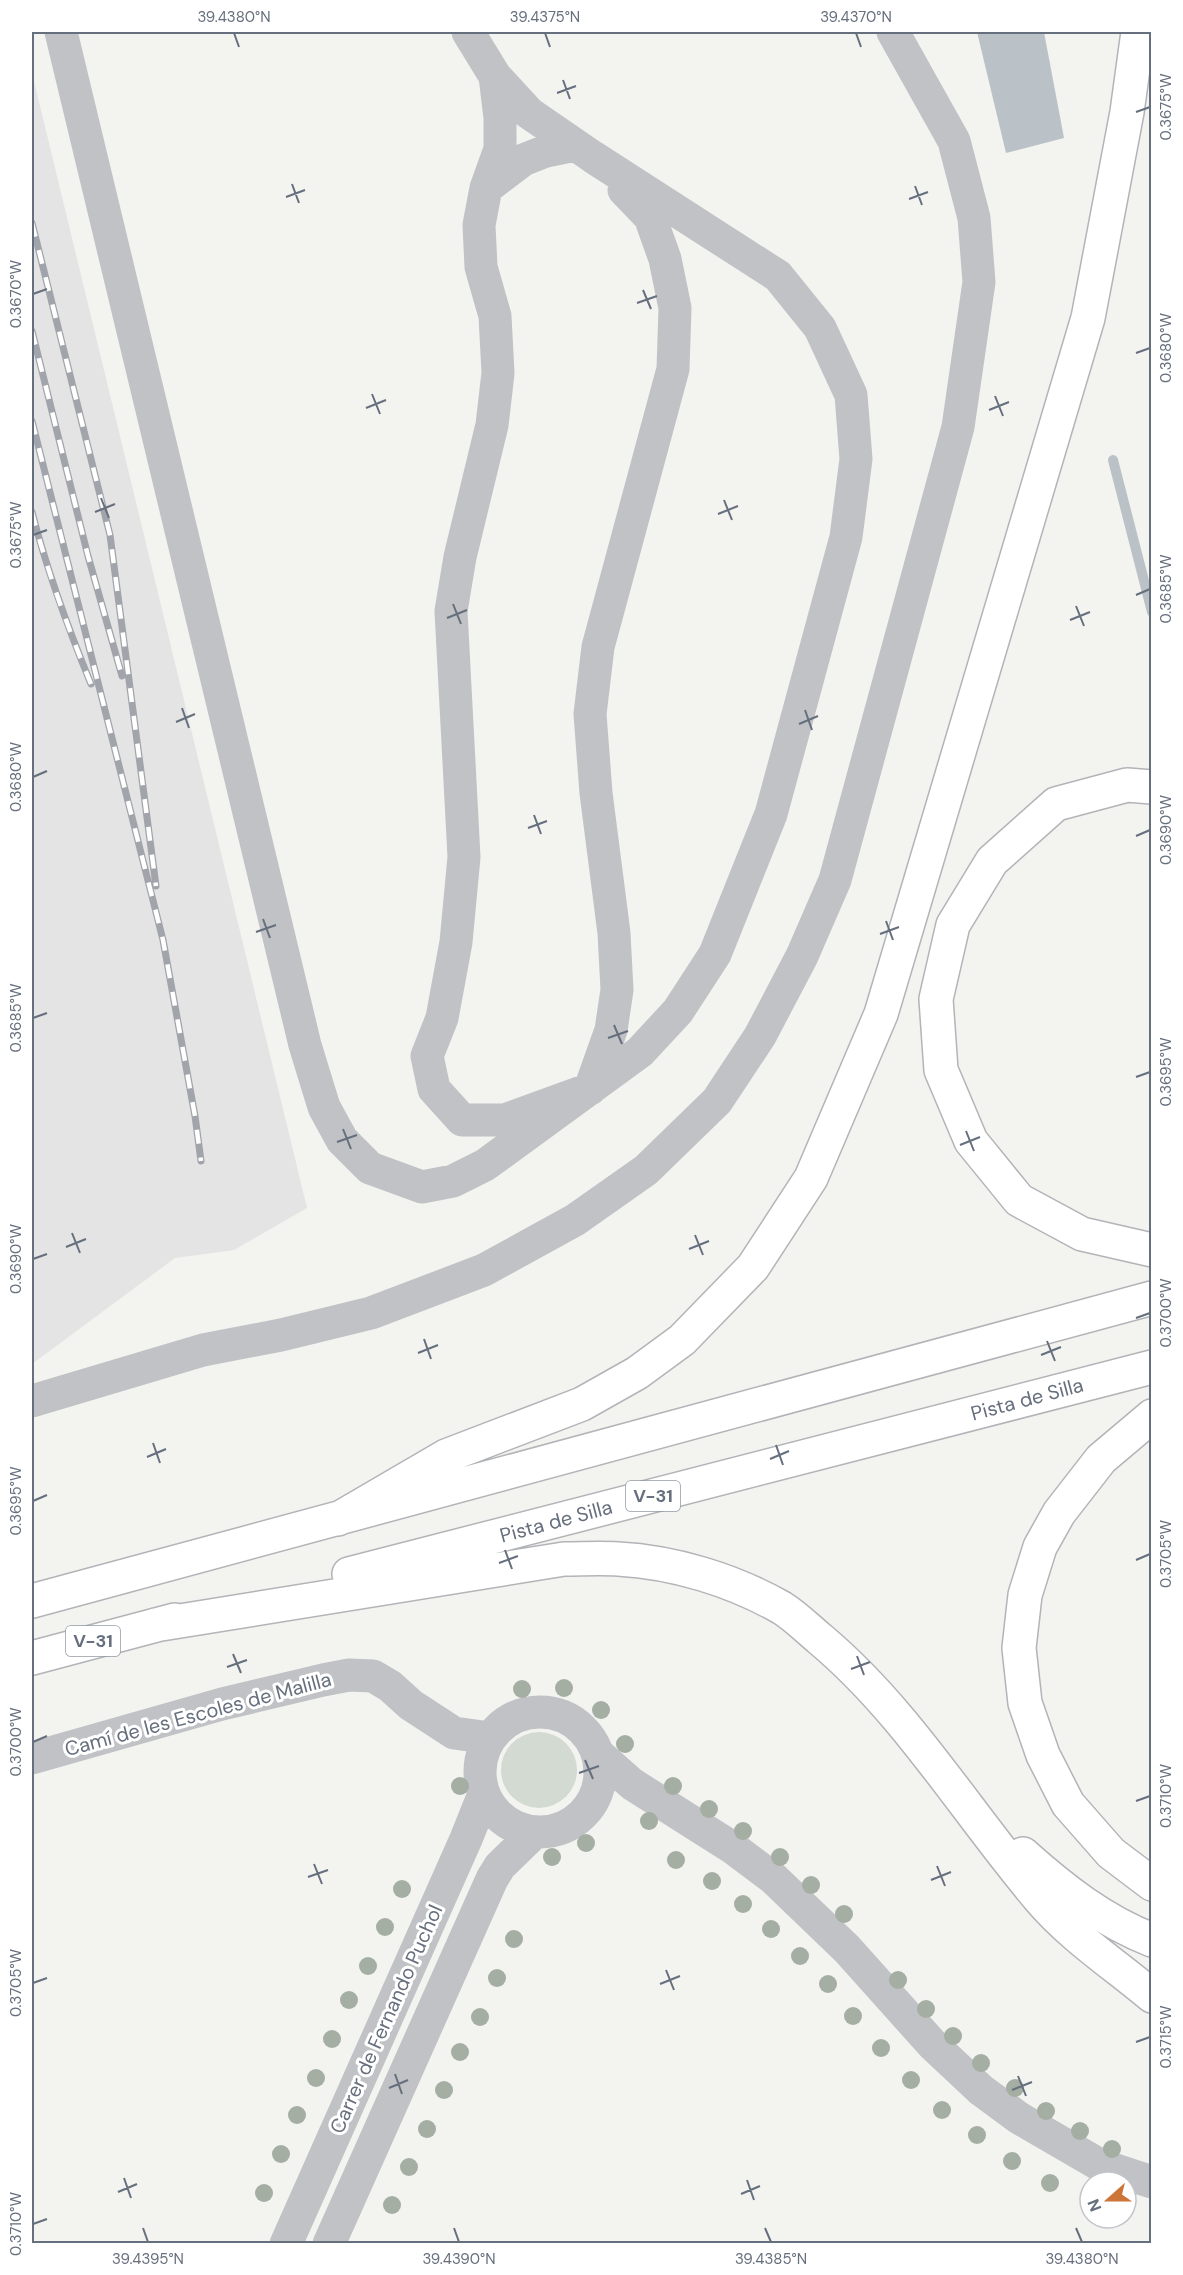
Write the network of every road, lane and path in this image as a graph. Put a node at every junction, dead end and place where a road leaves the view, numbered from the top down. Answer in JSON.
{"nodes":[{"id":1,"x":61,"y":32,"type":"edge"},
{"id":2,"x":468,"y":32,"type":"edge"},
{"id":3,"x":893,"y":32,"type":"edge"},
{"id":4,"x":1138,"y":32,"type":"edge"},
{"id":5,"x":1151,"y":32,"type":"edge"},
{"id":6,"x":1152,"y":37,"type":"edge"},
{"id":7,"x":495,"y":76,"type":"junction"},
{"id":8,"x":584,"y":151,"type":"junction"},
{"id":9,"x":486,"y":188,"type":"junction"},
{"id":10,"x":1152,"y":787,"type":"edge"},
{"id":11,"x":590,"y":1089,"type":"junction"},
{"id":12,"x":1152,"y":1250,"type":"edge"},
{"id":13,"x":1152,"y":1298,"type":"edge"},
{"id":14,"x":1152,"y":1367,"type":"edge"},
{"id":15,"x":32,"y":1401,"type":"edge"},
{"id":16,"x":1152,"y":1416,"type":"edge"},
{"id":17,"x":338,"y":1519,"type":"junction"},
{"id":18,"x":32,"y":1601,"type":"edge"},
{"id":19,"x":154,"y":1625,"type":"junction"},
{"id":20,"x":32,"y":1658,"type":"edge"},
{"id":21,"x":490,"y":1738,"type":"junction"},
{"id":22,"x":598,"y":1754,"type":"junction"},
{"id":23,"x":32,"y":1758,"type":"edge"},
{"id":24,"x":484,"y":1794,"type":"junction"},
{"id":25,"x":957,"y":1795,"type":"junction"},
{"id":26,"x":534,"y":1833,"type":"junction"},
{"id":27,"x":1152,"y":1884,"type":"edge"},
{"id":28,"x":1152,"y":1940,"type":"edge"},
{"id":29,"x":1152,"y":1996,"type":"edge"},
{"id":30,"x":1152,"y":2182,"type":"edge"},
{"id":31,"x":286,"y":2244,"type":"edge"},
{"id":32,"x":328,"y":2244,"type":"edge"}],
"edges":[{"from":1,"to":11,"type":"street"},
{"from":2,"to":7,"type":"street"},
{"from":3,"to":15,"type":"street"},
{"from":4,"to":17,"type":"highway"},
{"from":5,"to":6,"type":"highway"},
{"from":7,"to":8,"type":"street"},
{"from":7,"to":9,"type":"street"},
{"from":8,"to":9,"type":"street"},
{"from":8,"to":11,"type":"street"},
{"from":8,"to":11,"type":"street"},
{"from":9,"to":11,"type":"street"},
{"from":10,"to":12,"type":"highway"},
{"from":13,"to":17,"type":"highway"},
{"from":14,"to":19,"type":"highway","name":"Pista de Silla","number":"V-31"},
{"from":16,"to":27,"type":"highway"},
{"from":17,"to":18,"type":"highway"},
{"from":19,"to":20,"type":"highway","name":"Pista de Silla","number":"V-31"},
{"from":19,"to":25,"type":"highway"},
{"from":21,"to":22,"type":"street"},
{"from":21,"to":23,"type":"street","name":"Camí de les Escoles de Malilla"},
{"from":21,"to":24,"type":"street"},
{"from":22,"to":26,"type":"street"},
{"from":22,"to":30,"type":"street"},
{"from":24,"to":26,"type":"street"},
{"from":24,"to":31,"type":"street","name":"Carrer de Fernando Puchol"},
{"from":25,"to":28,"type":"highway"},
{"from":25,"to":29,"type":"highway"},
{"from":26,"to":32,"type":"street","name":"Carrer de Fernando Puchol"}]}
